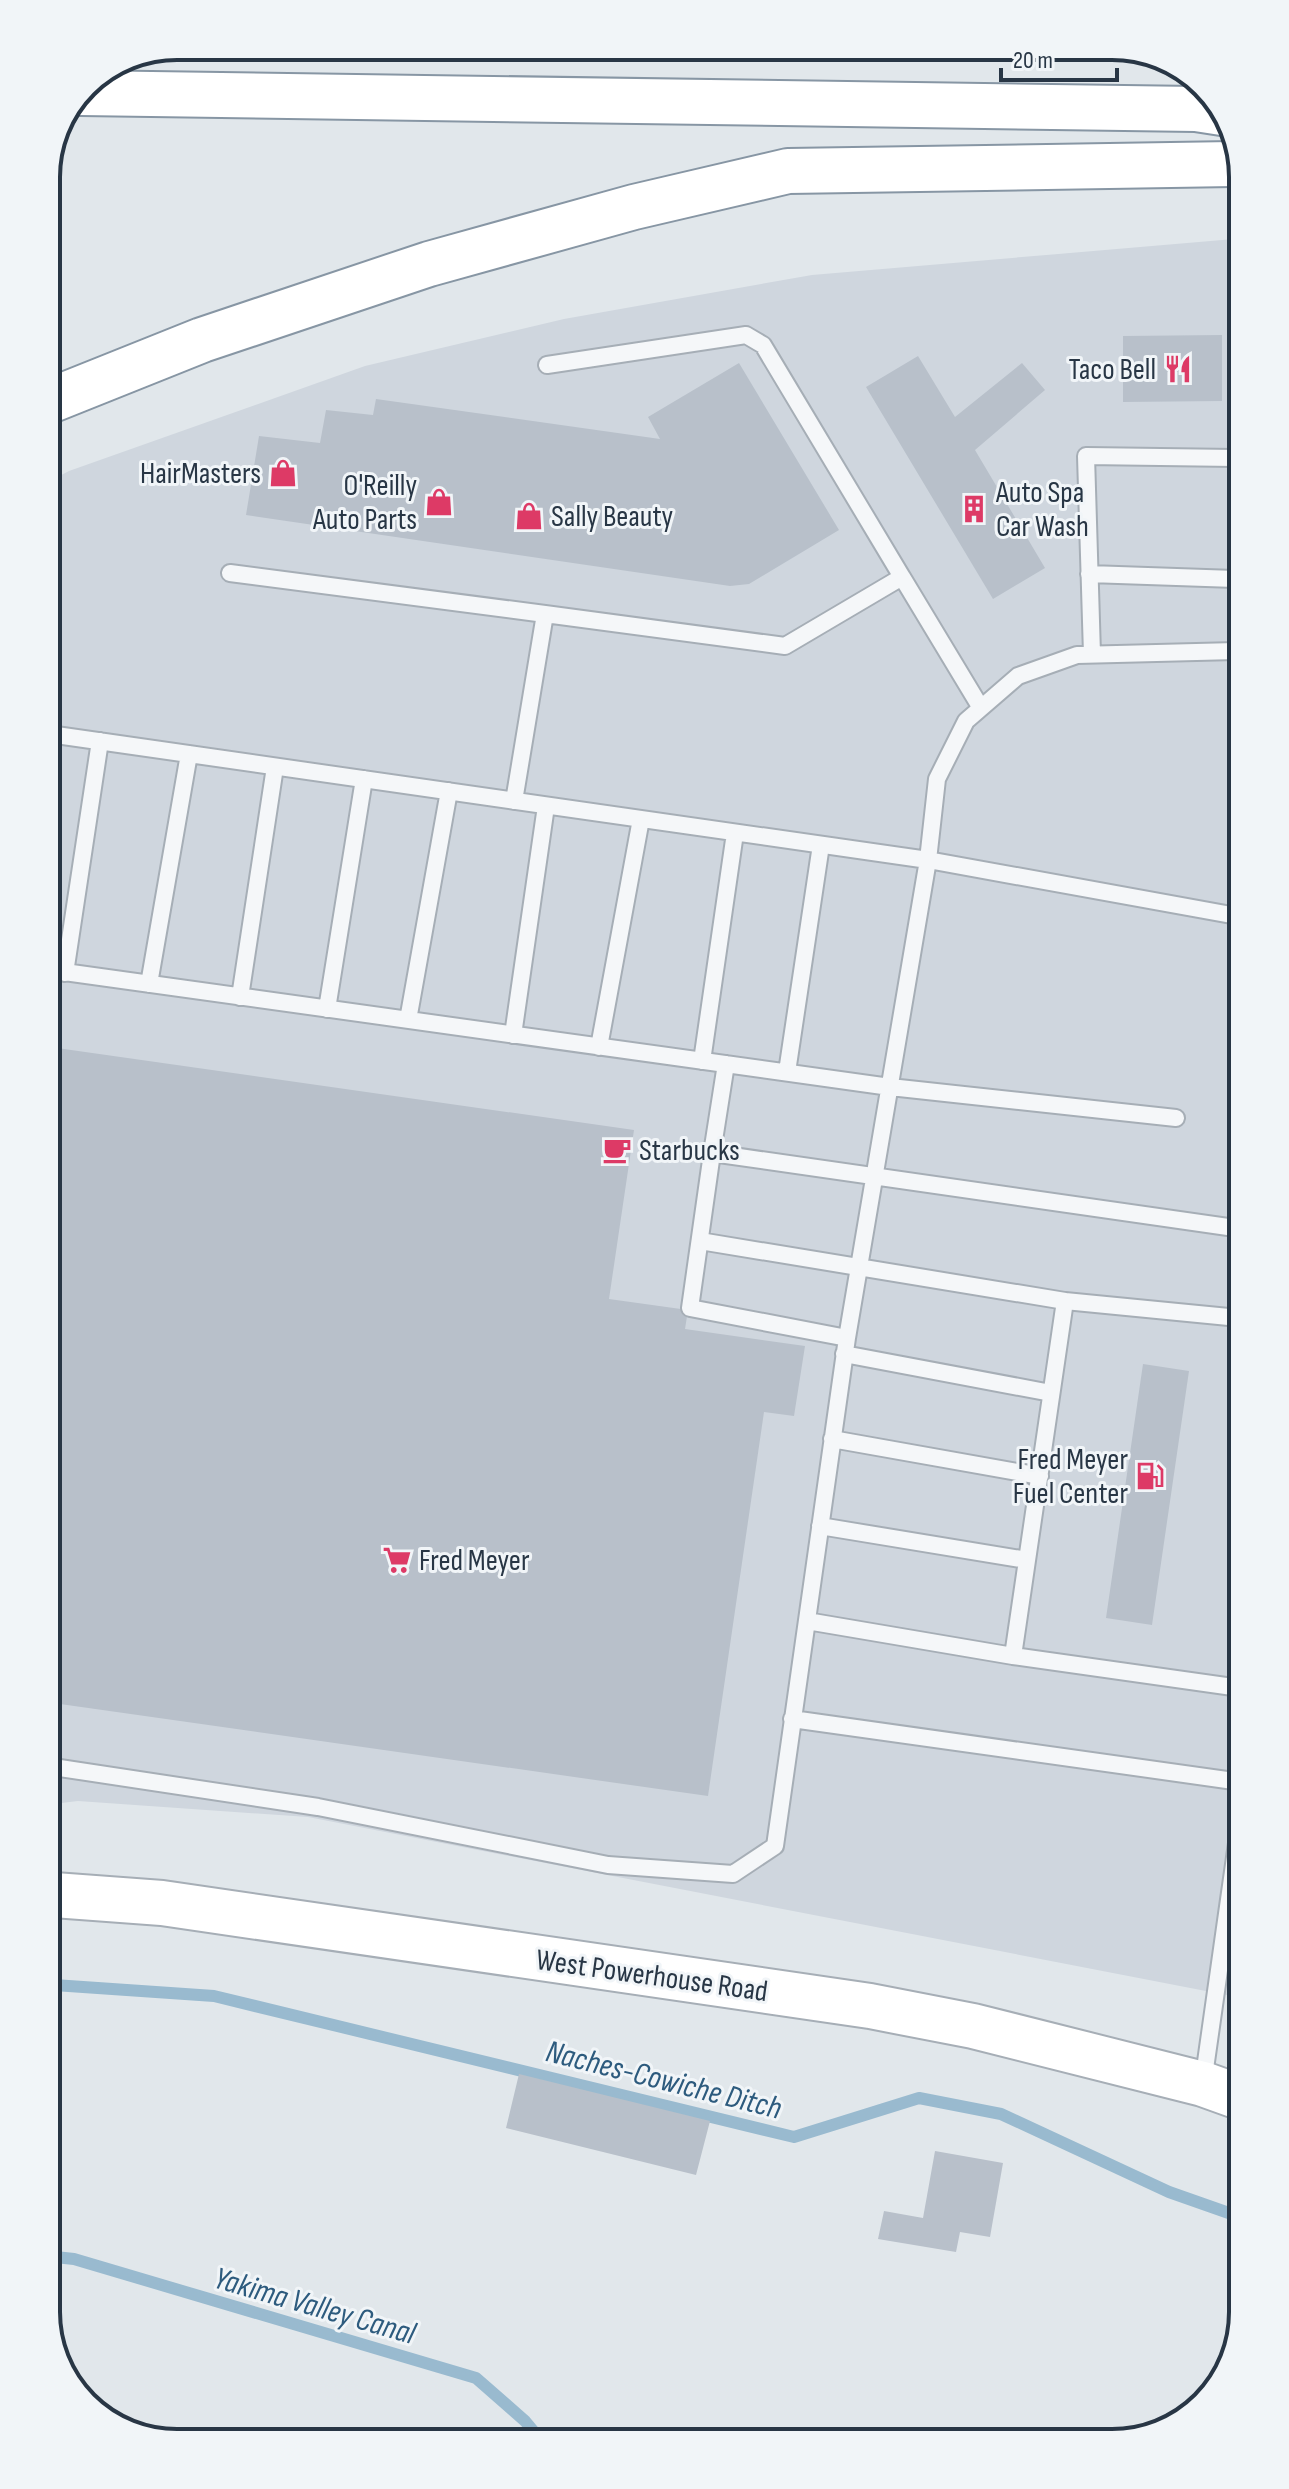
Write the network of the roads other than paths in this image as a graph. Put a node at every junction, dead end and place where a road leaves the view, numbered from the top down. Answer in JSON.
{"nodes":[{"id":1,"x":95,"y":93,"type":"edge"},
{"id":2,"x":1208,"y":111,"type":"edge"},
{"id":3,"x":1228,"y":164,"type":"edge"},
{"id":4,"x":547,"y":365,"type":"dead end"},
{"id":5,"x":60,"y":397,"type":"edge"},
{"id":6,"x":1229,"y":458,"type":"edge"},
{"id":7,"x":230,"y":573,"type":"dead end"},
{"id":8,"x":1089,"y":574,"type":"junction"},
{"id":9,"x":902,"y":577,"type":"junction"},
{"id":10,"x":1229,"y":579,"type":"edge"},
{"id":11,"x":545,"y":614,"type":"junction"},
{"id":12,"x":1229,"y":651,"type":"edge"},
{"id":13,"x":1092,"y":654,"type":"junction"},
{"id":14,"x":981,"y":708,"type":"junction"},
{"id":15,"x":60,"y":736,"type":"edge"},
{"id":16,"x":100,"y":741,"type":"junction"},
{"id":17,"x":189,"y":754,"type":"junction"},
{"id":18,"x":275,"y":767,"type":"junction"},
{"id":19,"x":364,"y":779,"type":"junction"},
{"id":20,"x":449,"y":791,"type":"junction"},
{"id":21,"x":514,"y":801,"type":"junction"},
{"id":22,"x":546,"y":806,"type":"junction"},
{"id":23,"x":641,"y":819,"type":"junction"},
{"id":24,"x":735,"y":833,"type":"junction"},
{"id":25,"x":821,"y":845,"type":"junction"},
{"id":26,"x":928,"y":860,"type":"junction"},
{"id":27,"x":1229,"y":915,"type":"edge"},
{"id":28,"x":60,"y":961,"type":"edge"},
{"id":29,"x":60,"y":972,"type":"edge"},
{"id":30,"x":149,"y":984,"type":"junction"},
{"id":31,"x":240,"y":997,"type":"junction"},
{"id":32,"x":327,"y":1009,"type":"junction"},
{"id":33,"x":408,"y":1020,"type":"junction"},
{"id":34,"x":513,"y":1035,"type":"junction"},
{"id":35,"x":599,"y":1047,"type":"junction"},
{"id":36,"x":702,"y":1061,"type":"junction"},
{"id":37,"x":726,"y":1064,"type":"junction"},
{"id":38,"x":787,"y":1072,"type":"junction"},
{"id":39,"x":890,"y":1087,"type":"junction"},
{"id":40,"x":1176,"y":1118,"type":"dead end"},
{"id":41,"x":712,"y":1153,"type":"junction"},
{"id":42,"x":874,"y":1178,"type":"junction"},
{"id":43,"x":1229,"y":1227,"type":"edge"},
{"id":44,"x":700,"y":1241,"type":"junction"},
{"id":45,"x":859,"y":1269,"type":"junction"},
{"id":46,"x":1065,"y":1301,"type":"junction"},
{"id":47,"x":1229,"y":1317,"type":"edge"},
{"id":48,"x":846,"y":1346,"type":"junction"},
{"id":49,"x":1051,"y":1393,"type":"junction"},
{"id":50,"x":832,"y":1439,"type":"junction"},
{"id":51,"x":1040,"y":1476,"type":"junction"},
{"id":52,"x":820,"y":1526,"type":"junction"},
{"id":53,"x":1027,"y":1560,"type":"junction"},
{"id":54,"x":807,"y":1621,"type":"junction"},
{"id":55,"x":1013,"y":1656,"type":"junction"},
{"id":56,"x":1229,"y":1686,"type":"edge"},
{"id":57,"x":792,"y":1719,"type":"junction"},
{"id":58,"x":60,"y":1768,"type":"edge"},
{"id":59,"x":1229,"y":1780,"type":"edge"},
{"id":60,"x":60,"y":1895,"type":"edge"},
{"id":61,"x":1229,"y":1992,"type":"edge"},
{"id":62,"x":1222,"y":2091,"type":"edge"}],
"edges":[{"from":1,"to":2,"type":"main road"},
{"from":3,"to":5,"type":"main road"},
{"from":4,"to":9,"type":"lane"},
{"from":6,"to":8,"type":"lane"},
{"from":7,"to":11,"type":"lane"},
{"from":8,"to":10,"type":"lane"},
{"from":8,"to":13,"type":"lane"},
{"from":9,"to":11,"type":"lane"},
{"from":9,"to":14,"type":"lane"},
{"from":11,"to":21,"type":"lane"},
{"from":12,"to":13,"type":"lane"},
{"from":13,"to":14,"type":"lane"},
{"from":14,"to":26,"type":"lane"},
{"from":15,"to":16,"type":"lane"},
{"from":16,"to":17,"type":"lane"},
{"from":16,"to":28,"type":"lane"},
{"from":17,"to":18,"type":"lane"},
{"from":17,"to":30,"type":"lane"},
{"from":18,"to":19,"type":"lane"},
{"from":18,"to":31,"type":"lane"},
{"from":19,"to":20,"type":"lane"},
{"from":19,"to":32,"type":"lane"},
{"from":20,"to":21,"type":"lane"},
{"from":20,"to":33,"type":"lane"},
{"from":21,"to":22,"type":"lane"},
{"from":22,"to":23,"type":"lane"},
{"from":22,"to":34,"type":"lane"},
{"from":23,"to":24,"type":"lane"},
{"from":23,"to":35,"type":"lane"},
{"from":24,"to":25,"type":"lane"},
{"from":24,"to":36,"type":"lane"},
{"from":25,"to":26,"type":"lane"},
{"from":25,"to":38,"type":"lane"},
{"from":26,"to":27,"type":"lane"},
{"from":26,"to":39,"type":"lane"},
{"from":29,"to":30,"type":"lane"},
{"from":30,"to":31,"type":"lane"},
{"from":31,"to":32,"type":"lane"},
{"from":32,"to":33,"type":"lane"},
{"from":33,"to":34,"type":"lane"},
{"from":34,"to":35,"type":"lane"},
{"from":35,"to":36,"type":"lane"},
{"from":36,"to":37,"type":"lane"},
{"from":37,"to":38,"type":"lane"},
{"from":37,"to":41,"type":"lane"},
{"from":38,"to":39,"type":"lane"},
{"from":39,"to":40,"type":"lane"},
{"from":39,"to":42,"type":"lane"},
{"from":41,"to":42,"type":"lane"},
{"from":41,"to":44,"type":"lane"},
{"from":42,"to":43,"type":"lane"},
{"from":42,"to":45,"type":"lane"},
{"from":44,"to":45,"type":"lane"},
{"from":44,"to":48,"type":"lane"},
{"from":45,"to":46,"type":"lane"},
{"from":45,"to":48,"type":"lane"},
{"from":46,"to":47,"type":"lane"},
{"from":46,"to":49,"type":"lane"},
{"from":48,"to":49,"type":"lane"},
{"from":48,"to":50,"type":"lane"},
{"from":49,"to":51,"type":"lane"},
{"from":50,"to":51,"type":"lane"},
{"from":50,"to":52,"type":"lane"},
{"from":51,"to":53,"type":"lane"},
{"from":52,"to":53,"type":"lane"},
{"from":52,"to":54,"type":"lane"},
{"from":53,"to":55,"type":"lane"},
{"from":54,"to":55,"type":"lane"},
{"from":54,"to":57,"type":"lane"},
{"from":55,"to":56,"type":"lane"},
{"from":57,"to":58,"type":"lane"},
{"from":57,"to":59,"type":"lane"},
{"from":60,"to":62,"type":"main road","name":"West Powerhouse Road"},
{"from":61,"to":62,"type":"lane"}]}
